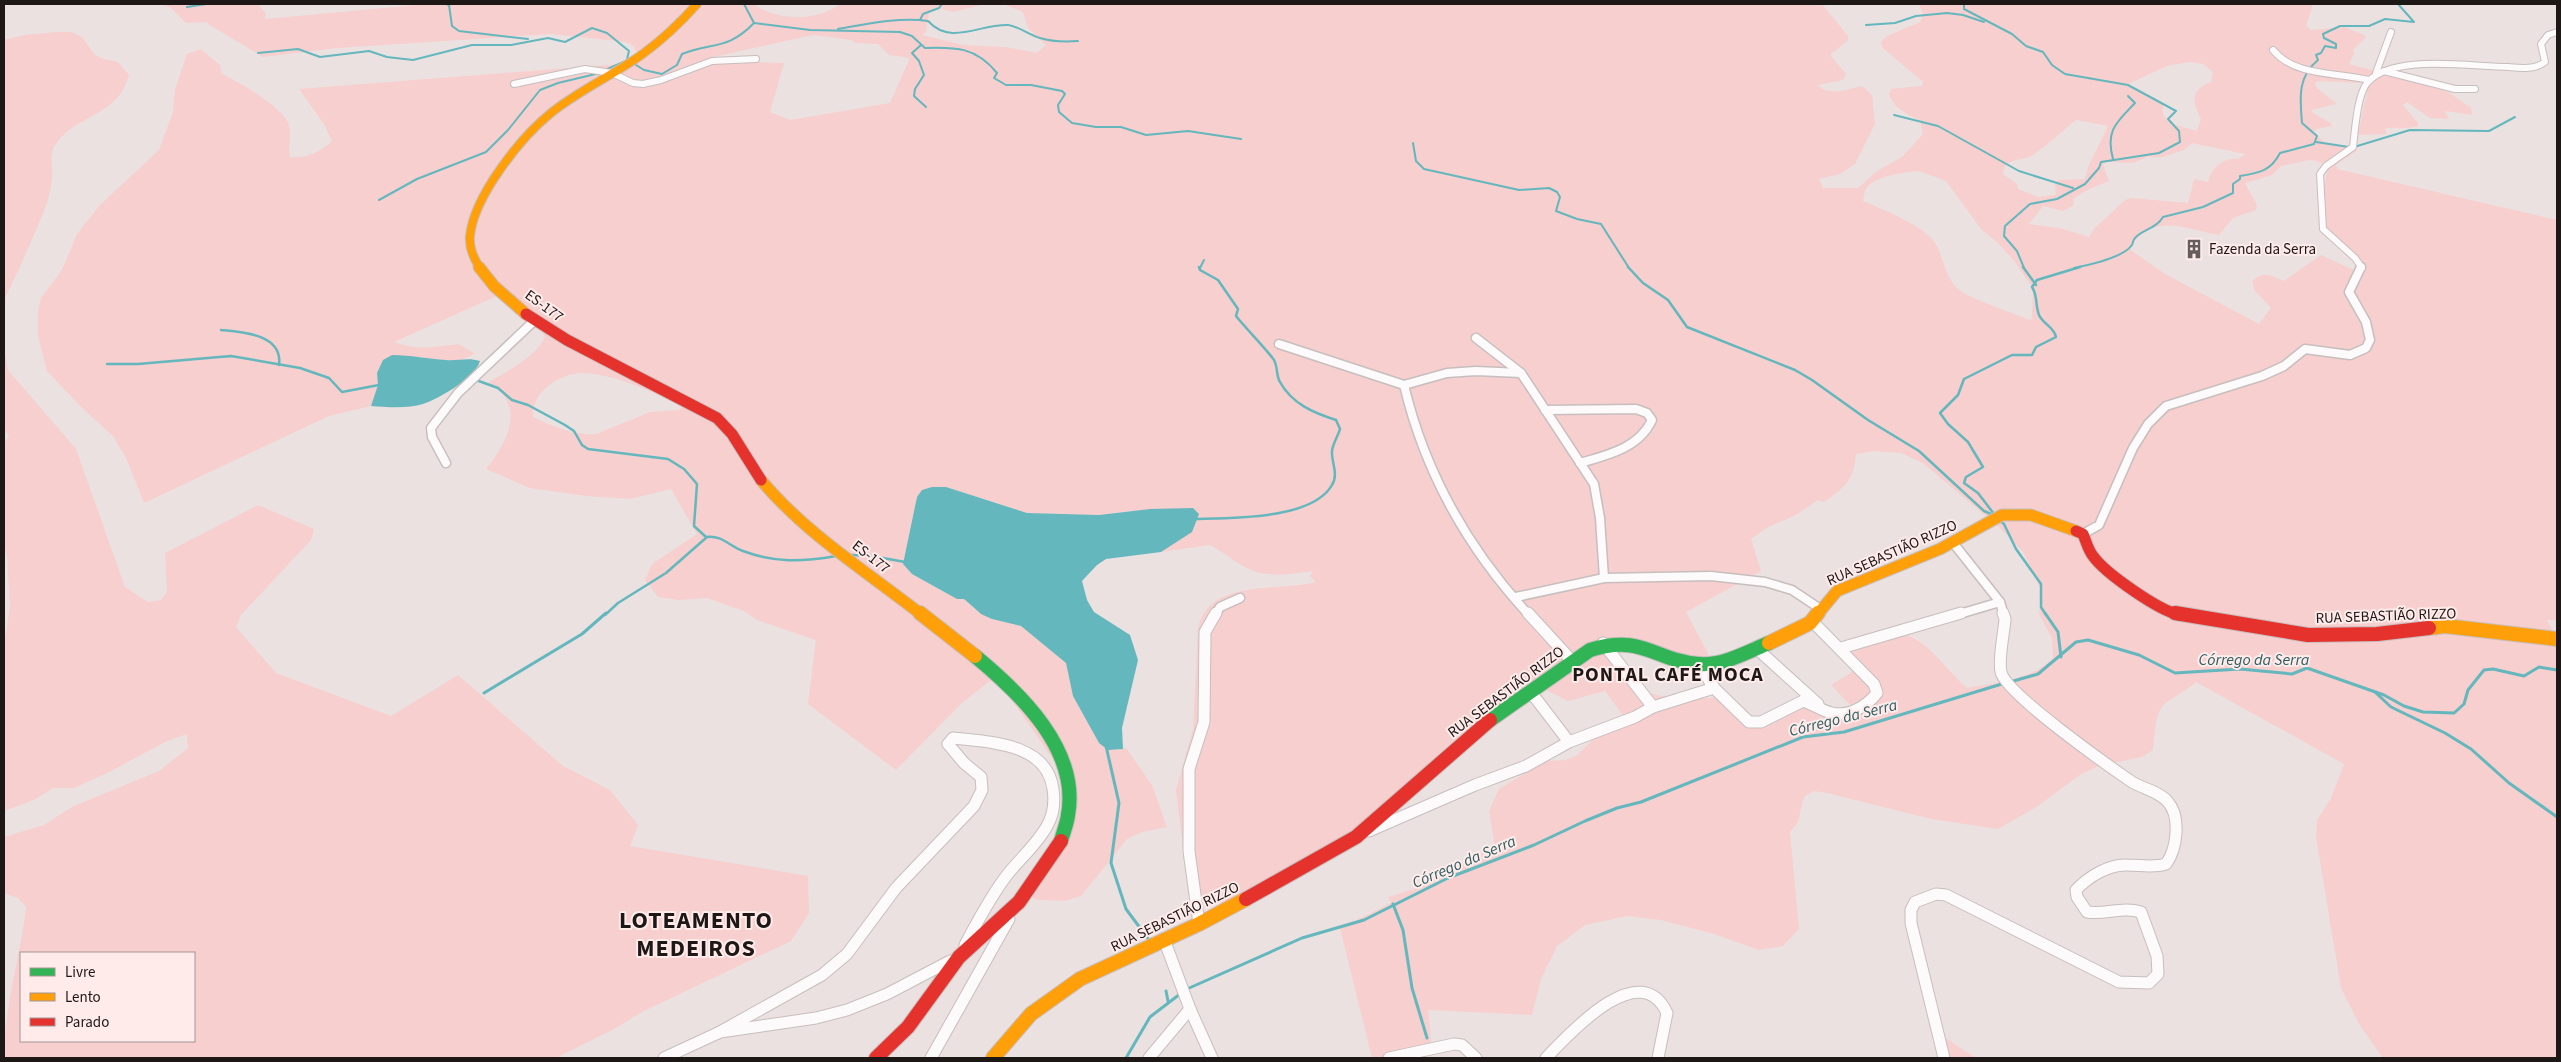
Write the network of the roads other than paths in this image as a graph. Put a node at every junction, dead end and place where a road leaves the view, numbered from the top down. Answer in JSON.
{"nodes":[{"id":1,"x":697,"y":4,"type":"edge"},
{"id":2,"x":2391,"y":32,"type":"dead end"},
{"id":3,"x":2557,"y":32,"type":"edge"},
{"id":4,"x":2273,"y":50,"type":"dead end"},
{"id":5,"x":756,"y":59,"type":"dead end"},
{"id":6,"x":2379,"y":72,"type":"junction"},
{"id":7,"x":612,"y":73,"type":"junction"},
{"id":8,"x":2369,"y":80,"type":"junction"},
{"id":9,"x":514,"y":84,"type":"dead end"},
{"id":10,"x":2475,"y":88,"type":"dead end"},
{"id":11,"x":535,"y":320,"type":"junction"},
{"id":12,"x":1476,"y":338,"type":"dead end"},
{"id":13,"x":1279,"y":344,"type":"dead end"},
{"id":14,"x":1521,"y":373,"type":"junction"},
{"id":15,"x":1404,"y":385,"type":"junction"},
{"id":16,"x":1545,"y":410,"type":"junction"},
{"id":17,"x":446,"y":463,"type":"dead end"},
{"id":18,"x":1580,"y":463,"type":"junction"},
{"id":19,"x":2083,"y":534,"type":"junction"},
{"id":20,"x":1954,"y":544,"type":"junction"},
{"id":21,"x":1604,"y":578,"type":"junction"},
{"id":22,"x":1516,"y":597,"type":"junction"},
{"id":23,"x":1240,"y":598,"type":"dead end"},
{"id":24,"x":2000,"y":602,"type":"junction"},
{"id":25,"x":1822,"y":610,"type":"junction"},
{"id":26,"x":1812,"y":621,"type":"junction"},
{"id":27,"x":2557,"y":639,"type":"edge"},
{"id":28,"x":1603,"y":643,"type":"junction"},
{"id":29,"x":1755,"y":647,"type":"junction"},
{"id":30,"x":1841,"y":648,"type":"junction"},
{"id":31,"x":1572,"y":661,"type":"junction"},
{"id":32,"x":1699,"y":664,"type":"junction"},
{"id":33,"x":1714,"y":688,"type":"junction"},
{"id":34,"x":1530,"y":691,"type":"junction"},
{"id":35,"x":1653,"y":707,"type":"junction"},
{"id":36,"x":1822,"y":707,"type":"junction"},
{"id":37,"x":1569,"y":742,"type":"junction"},
{"id":38,"x":1356,"y":837,"type":"junction"},
{"id":39,"x":1015,"y":907,"type":"junction"},
{"id":40,"x":1199,"y":924,"type":"junction"},
{"id":41,"x":1165,"y":942,"type":"junction"},
{"id":42,"x":959,"y":956,"type":"junction"},
{"id":43,"x":1188,"y":1004,"type":"junction"},
{"id":44,"x":718,"y":1033,"type":"junction"},
{"id":45,"x":664,"y":1058,"type":"edge"},
{"id":46,"x":876,"y":1058,"type":"edge"},
{"id":47,"x":931,"y":1058,"type":"edge"},
{"id":48,"x":993,"y":1058,"type":"edge"},
{"id":49,"x":1149,"y":1058,"type":"edge"},
{"id":50,"x":1212,"y":1058,"type":"edge"},
{"id":51,"x":1389,"y":1058,"type":"edge"},
{"id":52,"x":1476,"y":1058,"type":"edge"},
{"id":53,"x":1546,"y":1058,"type":"edge"},
{"id":54,"x":1658,"y":1058,"type":"edge"},
{"id":55,"x":1944,"y":1058,"type":"edge"}],
"edges":[{"from":1,"to":7,"type":"main road","number":"ES-177"},
{"from":2,"to":6,"type":"street"},
{"from":3,"to":6,"type":"street"},
{"from":4,"to":8,"type":"street"},
{"from":5,"to":7,"type":"street"},
{"from":6,"to":8,"type":"street"},
{"from":6,"to":10,"type":"street"},
{"from":7,"to":9,"type":"street"},
{"from":7,"to":11,"type":"main road","name":"ES-177","number":"ES-177"},
{"from":8,"to":19,"type":"street"},
{"from":11,"to":17,"type":"street"},
{"from":11,"to":39,"type":"main road","name":"ES-177","number":"ES-177"},
{"from":12,"to":14,"type":"street"},
{"from":13,"to":15,"type":"street"},
{"from":14,"to":15,"type":"street"},
{"from":14,"to":16,"type":"street"},
{"from":15,"to":22,"type":"street"},
{"from":16,"to":18,"type":"street"},
{"from":16,"to":18,"type":"street"},
{"from":18,"to":21,"type":"street"},
{"from":19,"to":20,"type":"main road","name":"RUA SEBASTIÃO RIZZO"},
{"from":19,"to":27,"type":"main road","name":"RUA SEBASTIÃO RIZZO"},
{"from":20,"to":24,"type":"street"},
{"from":20,"to":25,"type":"main road","name":"RUA SEBASTIÃO RIZZO"},
{"from":21,"to":22,"type":"street"},
{"from":21,"to":25,"type":"street"},
{"from":22,"to":31,"type":"street"},
{"from":23,"to":40,"type":"street"},
{"from":24,"to":30,"type":"street"},
{"from":24,"to":55,"type":"street"},
{"from":25,"to":26,"type":"main road","name":"RUA SEBASTIÃO RIZZO"},
{"from":26,"to":29,"type":"main road","name":"RUA SEBASTIÃO RIZZO"},
{"from":26,"to":30,"type":"street"},
{"from":28,"to":31,"type":"main road","name":"RUA SEBASTIÃO RIZZO"},
{"from":28,"to":32,"type":"main road","name":"RUA SEBASTIÃO RIZZO"},
{"from":28,"to":35,"type":"street"},
{"from":29,"to":32,"type":"main road","name":"RUA SEBASTIÃO RIZZO"},
{"from":29,"to":36,"type":"street"},
{"from":30,"to":36,"type":"street"},
{"from":31,"to":34,"type":"main road","name":"RUA SEBASTIÃO RIZZO"},
{"from":32,"to":33,"type":"street"},
{"from":33,"to":35,"type":"street"},
{"from":33,"to":36,"type":"street"},
{"from":34,"to":37,"type":"street"},
{"from":34,"to":38,"type":"main road","name":"RUA SEBASTIÃO RIZZO"},
{"from":35,"to":37,"type":"street"},
{"from":37,"to":38,"type":"street"},
{"from":38,"to":40,"type":"main road","name":"RUA SEBASTIÃO RIZZO"},
{"from":39,"to":42,"type":"main road","name":"ES-177","number":"ES-177"},
{"from":39,"to":47,"type":"street"},
{"from":40,"to":41,"type":"main road","name":"RUA SEBASTIÃO RIZZO"},
{"from":41,"to":43,"type":"street"},
{"from":41,"to":48,"type":"main road","name":"RUA SEBASTIÃO RIZZO"},
{"from":42,"to":44,"type":"street"},
{"from":42,"to":44,"type":"street"},
{"from":42,"to":46,"type":"main road","number":"ES-177"},
{"from":43,"to":49,"type":"street"},
{"from":43,"to":50,"type":"street"},
{"from":44,"to":45,"type":"street"},
{"from":51,"to":52,"type":"street"},
{"from":53,"to":54,"type":"street"}]}
